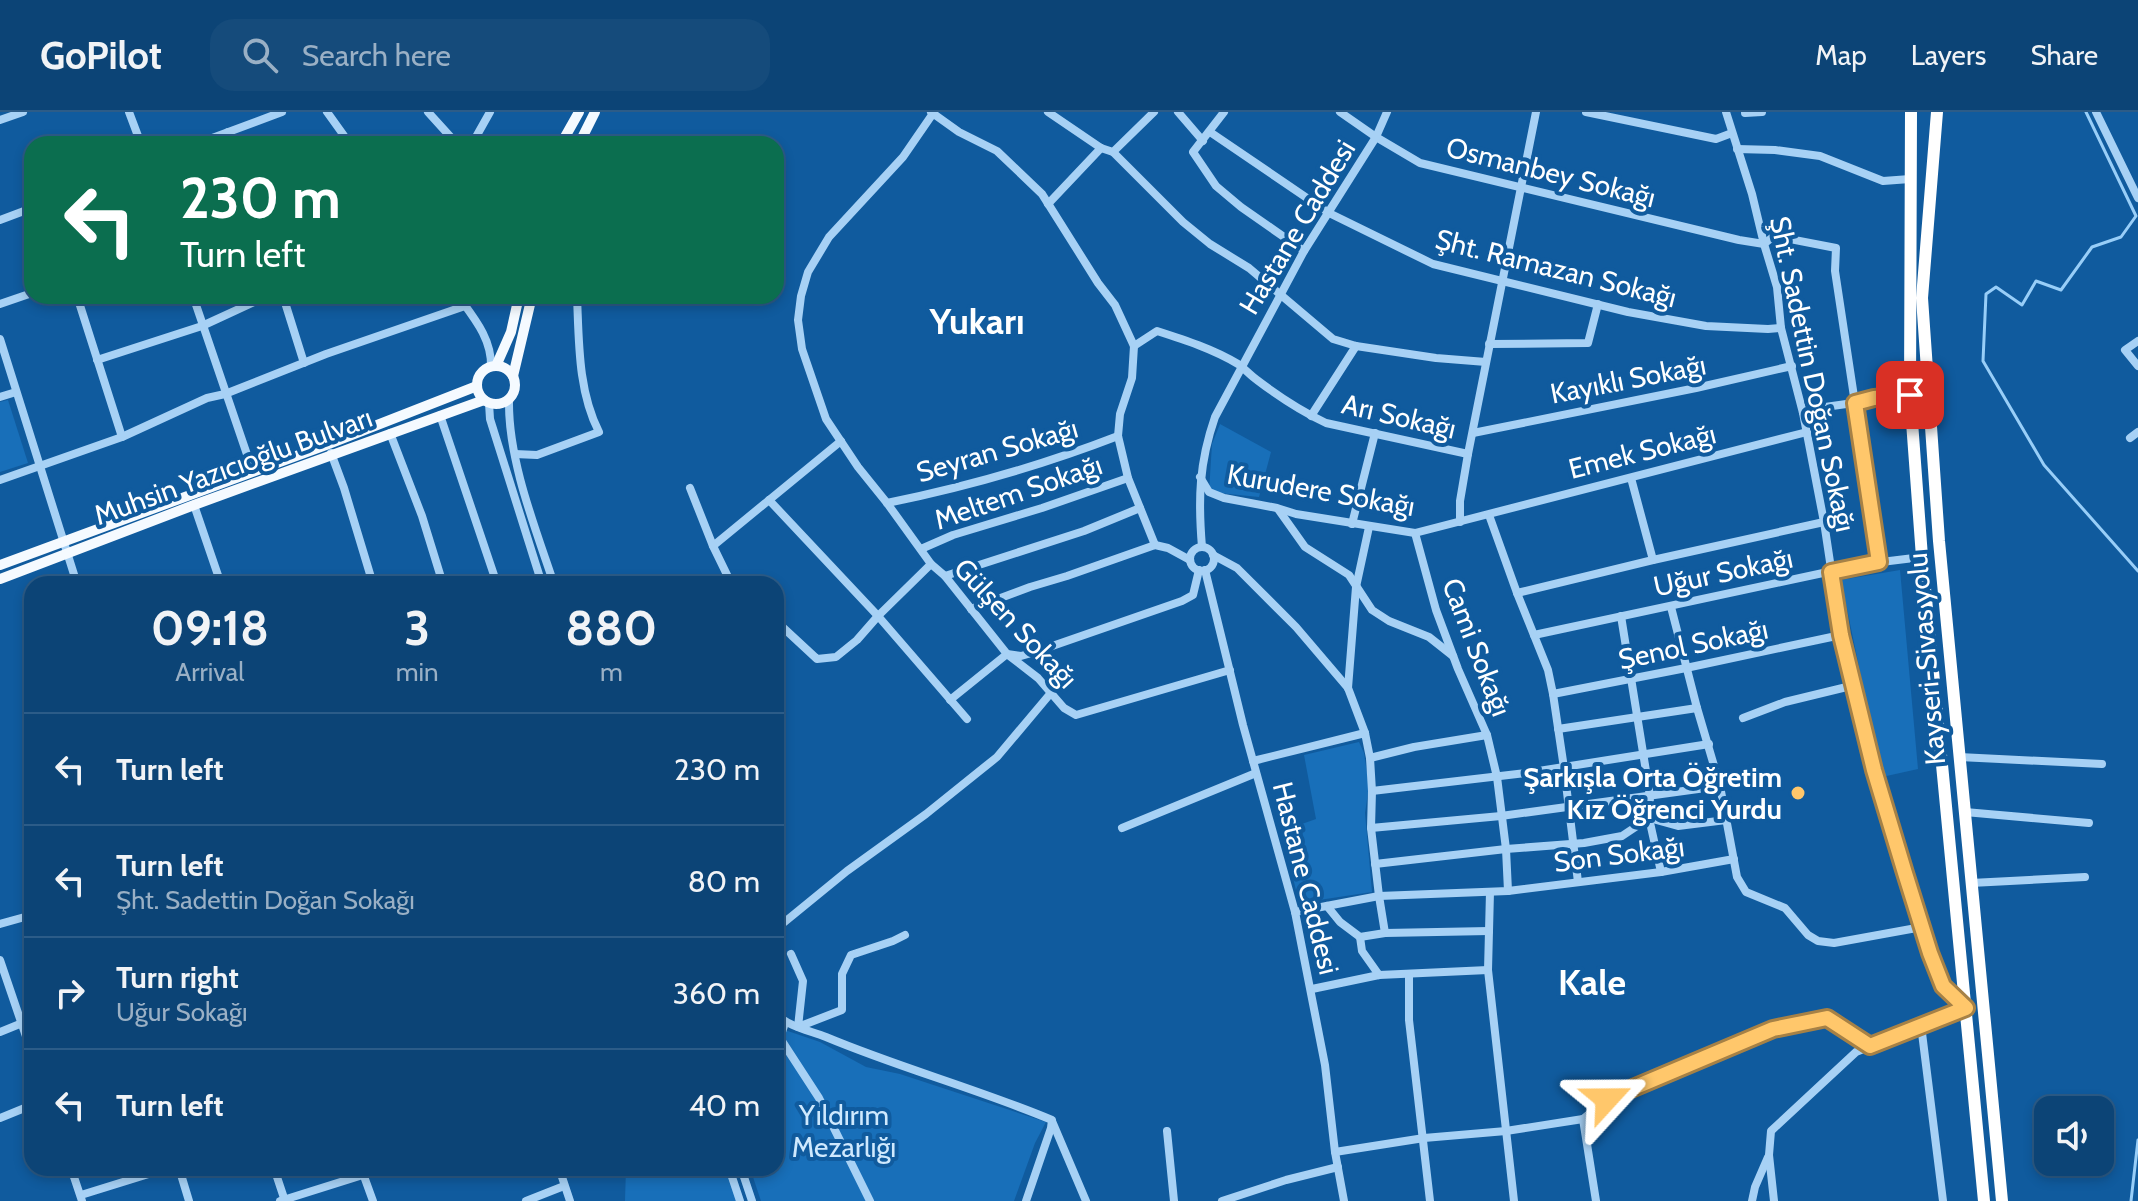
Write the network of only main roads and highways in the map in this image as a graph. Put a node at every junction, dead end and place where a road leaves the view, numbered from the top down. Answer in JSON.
{"nodes":[{"id":1,"x":577,"y":112,"type":"edge"},
{"id":2,"x":595,"y":112,"type":"edge"},
{"id":3,"x":1911,"y":112,"type":"edge"},
{"id":4,"x":1937,"y":112,"type":"edge"},
{"id":5,"x":565,"y":136,"type":"edge"},
{"id":6,"x":583,"y":136,"type":"edge"},
{"id":7,"x":517,"y":304,"type":"edge"},
{"id":8,"x":530,"y":304,"type":"edge"},
{"id":9,"x":493,"y":366,"type":"junction"},
{"id":10,"x":513,"y":376,"type":"junction"},
{"id":11,"x":477,"y":386,"type":"junction"},
{"id":12,"x":486,"y":402,"type":"junction"},
{"id":13,"x":329,"y":450,"type":"junction"},
{"id":14,"x":0,"y":565,"type":"edge"},
{"id":15,"x":0,"y":579,"type":"edge"},
{"id":16,"x":1984,"y":1201,"type":"edge"},
{"id":17,"x":2002,"y":1201,"type":"edge"}],
"edges":[{"from":1,"to":5,"type":"main road"},
{"from":2,"to":6,"type":"main road"},
{"from":3,"to":16,"type":"highway","name":"Kayseri-Sivas yolu"},
{"from":4,"to":17,"type":"highway","name":"Kayseri-Sivas yolu"},
{"from":7,"to":9,"type":"main road"},
{"from":8,"to":10,"type":"main road"},
{"from":9,"to":10,"type":"main road"},
{"from":9,"to":11,"type":"main road"},
{"from":10,"to":12,"type":"main road"},
{"from":11,"to":12,"type":"main road"},
{"from":11,"to":13,"type":"main road","name":"Muhsin Yazıcıoğlu Bulvarı"},
{"from":12,"to":13,"type":"main road","name":"Muhsin Yazıcıoğlu Bulvarı"},
{"from":13,"to":14,"type":"main road","name":"Muhsin Yazıcıoğlu Bulvarı"},
{"from":13,"to":15,"type":"main road","name":"Muhsin Yazıcıoğlu Bulvarı"}]}
